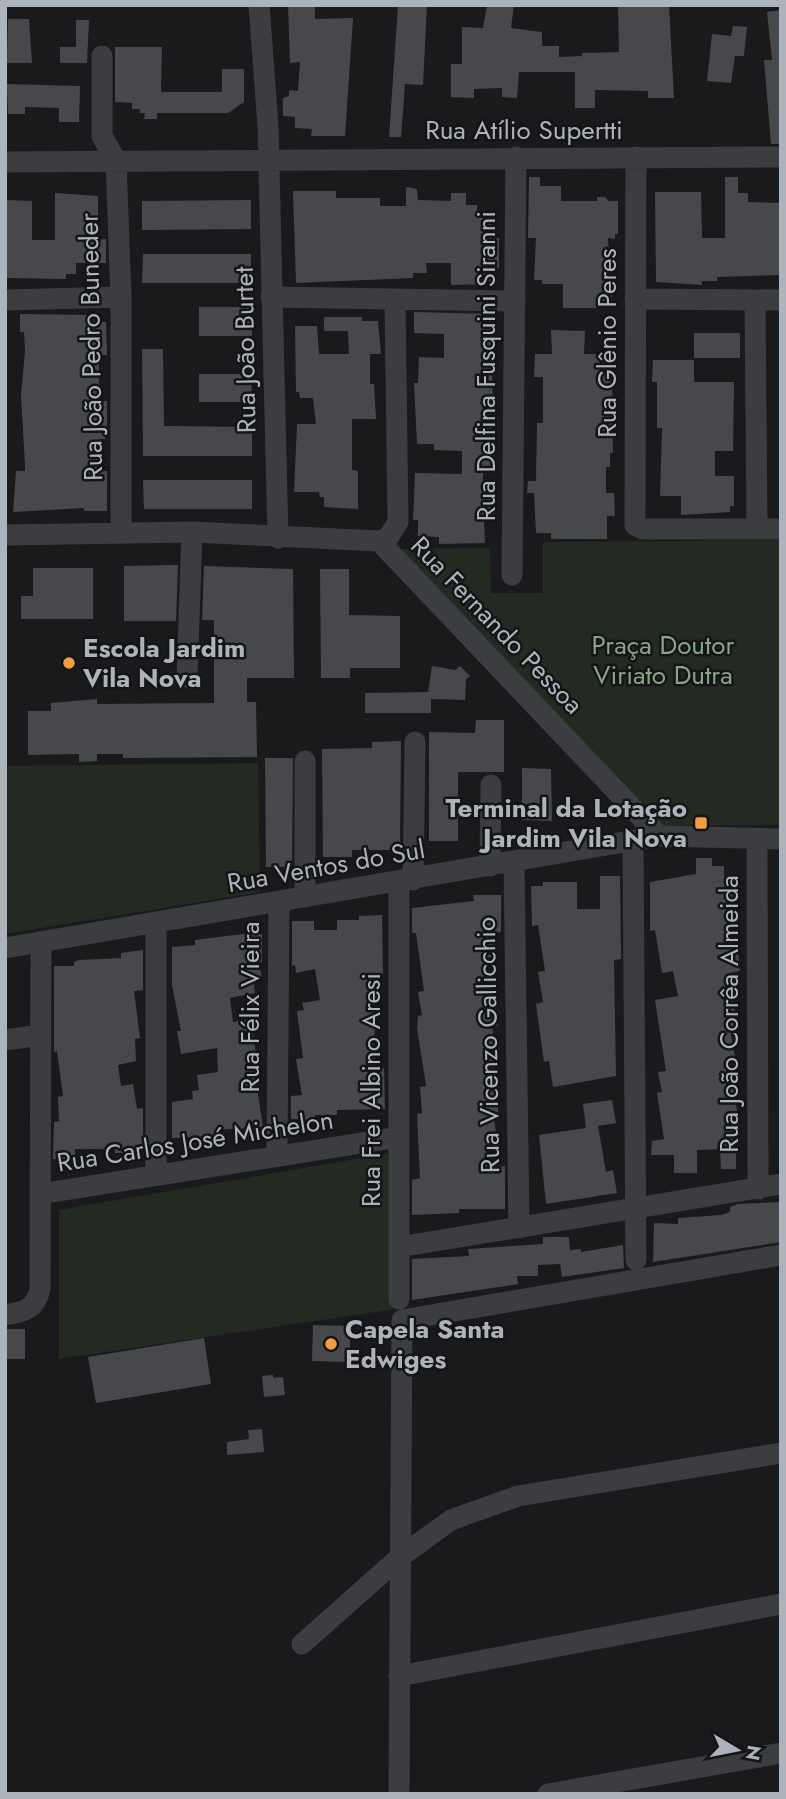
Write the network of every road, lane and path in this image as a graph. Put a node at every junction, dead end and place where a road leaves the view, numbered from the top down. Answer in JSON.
{"nodes":[{"id":1,"x":259,"y":5,"type":"edge"},
{"id":2,"x":102,"y":56,"type":"dead end"},
{"id":3,"x":516,"y":157,"type":"junction"},
{"id":4,"x":636,"y":157,"type":"junction"},
{"id":5,"x":781,"y":157,"type":"edge"},
{"id":6,"x":268,"y":161,"type":"junction"},
{"id":7,"x":5,"y":162,"type":"edge"},
{"id":8,"x":116,"y":162,"type":"junction"},
{"id":9,"x":121,"y":297,"type":"junction"},
{"id":10,"x":271,"y":297,"type":"junction"},
{"id":11,"x":395,"y":299,"type":"junction"},
{"id":12,"x":635,"y":299,"type":"junction"},
{"id":13,"x":5,"y":300,"type":"edge"},
{"id":14,"x":515,"y":300,"type":"junction"},
{"id":15,"x":755,"y":300,"type":"junction"},
{"id":16,"x":781,"y":300,"type":"edge"},
{"id":17,"x":757,"y":529,"type":"junction"},
{"id":18,"x":781,"y":529,"type":"edge"},
{"id":19,"x":121,"y":532,"type":"junction"},
{"id":20,"x":192,"y":533,"type":"junction"},
{"id":21,"x":5,"y":535,"type":"edge"},
{"id":22,"x":278,"y":538,"type":"junction"},
{"id":23,"x":379,"y":541,"type":"junction"},
{"id":24,"x":513,"y":575,"type":"dead end"},
{"id":25,"x":187,"y":677,"type":"dead end"},
{"id":26,"x":415,"y":742,"type":"dead end"},
{"id":27,"x":305,"y":761,"type":"dead end"},
{"id":28,"x":491,"y":785,"type":"dead end"},
{"id":29,"x":659,"y":836,"type":"junction"},
{"id":30,"x":757,"y":839,"type":"junction"},
{"id":31,"x":781,"y":839,"type":"edge"},
{"id":32,"x":633,"y":841,"type":"junction"},
{"id":33,"x":514,"y":862,"type":"junction"},
{"id":34,"x":490,"y":866,"type":"junction"},
{"id":35,"x":406,"y":881,"type":"junction"},
{"id":36,"x":305,"y":897,"type":"junction"},
{"id":37,"x":279,"y":901,"type":"junction"},
{"id":38,"x":156,"y":923,"type":"junction"},
{"id":39,"x":41,"y":943,"type":"junction"},
{"id":40,"x":5,"y":948,"type":"edge"},
{"id":41,"x":41,"y":1035,"type":"junction"},
{"id":42,"x":5,"y":1040,"type":"edge"},
{"id":43,"x":399,"y":1137,"type":"junction"},
{"id":44,"x":277,"y":1156,"type":"junction"},
{"id":45,"x":156,"y":1175,"type":"junction"},
{"id":46,"x":781,"y":1184,"type":"edge"},
{"id":47,"x":758,"y":1189,"type":"junction"},
{"id":48,"x":40,"y":1194,"type":"junction"},
{"id":49,"x":634,"y":1210,"type":"junction"},
{"id":50,"x":519,"y":1228,"type":"junction"},
{"id":51,"x":399,"y":1247,"type":"junction"},
{"id":52,"x":781,"y":1255,"type":"edge"},
{"id":53,"x":636,"y":1260,"type":"dead end"},
{"id":54,"x":400,"y":1299,"type":"dead end"},
{"id":55,"x":5,"y":1315,"type":"edge"},
{"id":56,"x":781,"y":1453,"type":"edge"},
{"id":57,"x":400,"y":1557,"type":"junction"},
{"id":58,"x":781,"y":1604,"type":"edge"},
{"id":59,"x":302,"y":1644,"type":"dead end"},
{"id":60,"x":400,"y":1676,"type":"junction"},
{"id":61,"x":781,"y":1753,"type":"edge"},
{"id":62,"x":399,"y":1794,"type":"edge"},
{"id":63,"x":548,"y":1794,"type":"edge"}],
"edges":[{"from":1,"to":6,"type":"street"},
{"from":2,"to":8,"type":"street"},
{"from":3,"to":4,"type":"street","name":"Rua Atílio Supertti"},
{"from":3,"to":6,"type":"street","name":"Rua Atílio Supertti"},
{"from":3,"to":14,"type":"street","name":"Rua Delfina Fusquini Siranni"},
{"from":4,"to":5,"type":"street","name":"Rua Atílio Supertti"},
{"from":4,"to":12,"type":"street","name":"Rua Glênio Peres"},
{"from":6,"to":8,"type":"street","name":"Rua Atílio Supertti"},
{"from":6,"to":10,"type":"street","name":"Rua João Burtet"},
{"from":7,"to":8,"type":"street","name":"Rua Atílio Supertti"},
{"from":8,"to":9,"type":"street","name":"Rua João Pedro Buneder"},
{"from":9,"to":13,"type":"street"},
{"from":9,"to":19,"type":"street","name":"Rua João Pedro Buneder"},
{"from":10,"to":11,"type":"street"},
{"from":10,"to":22,"type":"street","name":"Rua João Burtet"},
{"from":11,"to":14,"type":"street"},
{"from":11,"to":23,"type":"street"},
{"from":12,"to":15,"type":"street"},
{"from":12,"to":17,"type":"street","name":"Rua Glênio Peres"},
{"from":14,"to":24,"type":"street","name":"Rua Delfina Fusquini Siranni"},
{"from":15,"to":16,"type":"street"},
{"from":15,"to":17,"type":"street"},
{"from":17,"to":18,"type":"street"},
{"from":19,"to":20,"type":"street","name":"Rua Fernando Pessoa"},
{"from":19,"to":21,"type":"street","name":"Rua Fernando Pessoa"},
{"from":20,"to":22,"type":"street","name":"Rua Fernando Pessoa"},
{"from":20,"to":25,"type":"street"},
{"from":22,"to":23,"type":"street","name":"Rua Fernando Pessoa"},
{"from":23,"to":29,"type":"street","name":"Rua Fernando Pessoa"},
{"from":26,"to":35,"type":"street","name":"Rua Frei Albino Aresi"},
{"from":27,"to":36,"type":"street"},
{"from":28,"to":34,"type":"street"},
{"from":29,"to":30,"type":"street","name":"Rua Ventos do Sul"},
{"from":29,"to":32,"type":"street","name":"Rua Ventos do Sul"},
{"from":30,"to":31,"type":"street","name":"Rua Ventos do Sul"},
{"from":30,"to":47,"type":"street","name":"Rua João Corrêa Almeida"},
{"from":32,"to":33,"type":"street","name":"Rua Ventos do Sul"},
{"from":32,"to":49,"type":"street"},
{"from":33,"to":34,"type":"street","name":"Rua Ventos do Sul"},
{"from":33,"to":50,"type":"street","name":"Rua Vicenzo Gallicchio"},
{"from":34,"to":35,"type":"street","name":"Rua Ventos do Sul"},
{"from":35,"to":36,"type":"street","name":"Rua Ventos do Sul"},
{"from":35,"to":43,"type":"street","name":"Rua Frei Albino Aresi"},
{"from":36,"to":37,"type":"street","name":"Rua Ventos do Sul"},
{"from":37,"to":38,"type":"street","name":"Rua Ventos do Sul"},
{"from":37,"to":44,"type":"street","name":"Rua Félix Vieira"},
{"from":38,"to":39,"type":"street","name":"Rua Ventos do Sul"},
{"from":38,"to":45,"type":"street"},
{"from":39,"to":40,"type":"street","name":"Rua Ventos do Sul"},
{"from":39,"to":41,"type":"street"},
{"from":41,"to":42,"type":"street"},
{"from":41,"to":48,"type":"street"},
{"from":43,"to":44,"type":"street","name":"Rua Carlos José Michelon"},
{"from":43,"to":51,"type":"street","name":"Rua Frei Albino Aresi"},
{"from":44,"to":45,"type":"street","name":"Rua Carlos José Michelon"},
{"from":45,"to":48,"type":"street","name":"Rua Carlos José Michelon"},
{"from":46,"to":47,"type":"street"},
{"from":47,"to":49,"type":"street"},
{"from":48,"to":55,"type":"street"},
{"from":49,"to":50,"type":"street"},
{"from":49,"to":53,"type":"street"},
{"from":50,"to":51,"type":"street"},
{"from":51,"to":54,"type":"street","name":"Rua Frei Albino Aresi"},
{"from":52,"to":57,"type":"street"},
{"from":56,"to":57,"type":"street"},
{"from":57,"to":59,"type":"street"},
{"from":57,"to":60,"type":"street"},
{"from":58,"to":60,"type":"street"},
{"from":60,"to":62,"type":"street"},
{"from":61,"to":63,"type":"street"}]}
